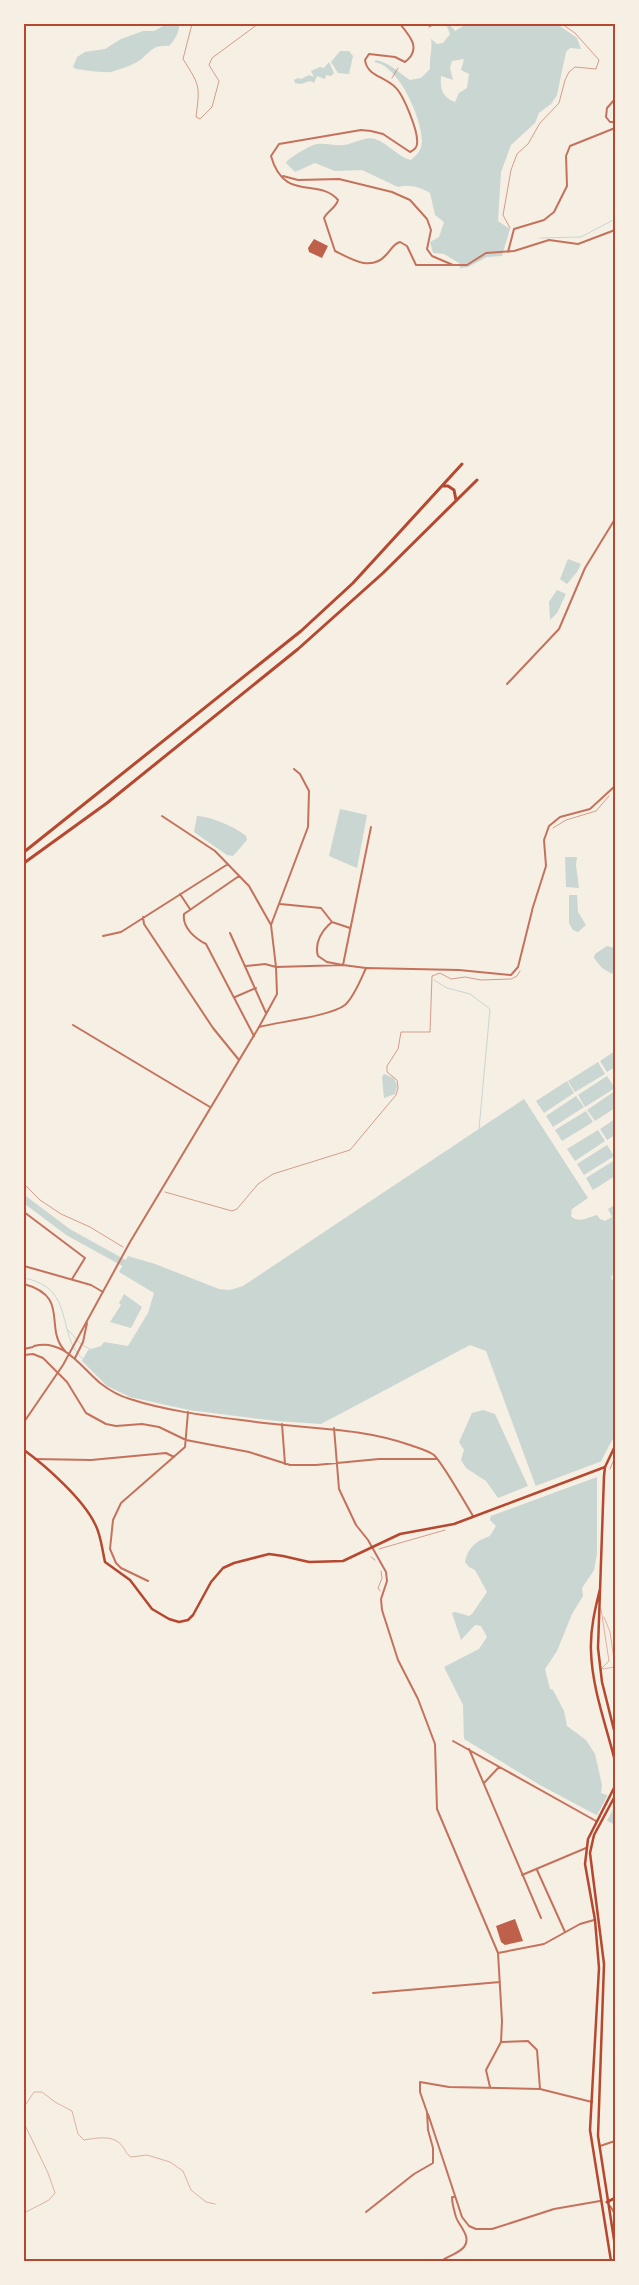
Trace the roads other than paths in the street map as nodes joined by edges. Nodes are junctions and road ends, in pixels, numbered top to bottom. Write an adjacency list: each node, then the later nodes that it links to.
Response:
1 (400, 24): 7 (street)
2 (435, 24): 3 (street)
3 (429, 27)
4 (615, 99): 5 (street)
5 (615, 122)
6 (615, 128): 9 (street)
7 (281, 176): 10 (street); 10 (street)
8 (615, 230): 9 (street)
9 (508, 252): 10 (street)
10 (455, 266)
11 (462, 464): 13 (highway)
12 (477, 480): 14 (highway)
13 (441, 486): 14 (highway); 21 (highway)
14 (456, 501): 22 (highway)
15 (615, 519): 16 (street)
16 (507, 684)
17 (294, 769): 26 (street)
18 (615, 786): 37 (street)
19 (162, 816): 23 (street)
20 (371, 827): 31 (street)
21 (24, 852)
22 (24, 864)
23 (228, 864): 24 (street); 25 (street)
24 (239, 876): 27 (street); 30 (street)
25 (180, 894): 27 (street); 28 (street)
26 (280, 904): 29 (street); 30 (street)
27 (191, 910): 39 (street)
28 (144, 918): 33 (street); 44 (street)
29 (332, 922): 31 (street); 34 (street)
30 (271, 925): 36 (street)
31 (350, 928): 34 (street)
32 (230, 933): 35 (street)
33 (103, 936)
34 (342, 965): 36 (street); 37 (street)
35 (246, 966): 36 (street); 38 (street)
36 (276, 967): 40 (street)
37 (366, 968): 42 (street)
38 (256, 988): 39 (street); 40 (street)
39 (234, 997): 43 (street)
40 (266, 1013): 42 (street)
41 (73, 1025): 45 (street)
42 (259, 1027): 43 (street)
43 (254, 1036): 44 (street)
44 (239, 1060): 45 (street)
45 (210, 1107): 50 (street)
46 (24, 1212): 48 (street)
47 (24, 1266): 48 (street)
48 (72, 1280): 50 (street)
49 (24, 1284): 53 (street)
50 (102, 1292): 51 (street)
51 (87, 1320): 53 (street); 55 (street)
52 (24, 1349): 53 (street)
53 (70, 1352): 55 (street); 56 (street)
54 (24, 1355): 56 (street)
55 (76, 1356): 57 (street)
56 (59, 1372): 58 (street); 61 (street)
57 (188, 1412): 59 (street); 61 (street)
58 (24, 1422)
59 (282, 1424): 60 (street); 68 (street)
60 (334, 1428): 65 (street); 67 (street)
61 (186, 1440): 64 (street); 68 (street)
62 (615, 1446): 69 (main road)
63 (24, 1450): 66 (main road)
64 (174, 1457): 66 (street); 72 (street)
65 (437, 1458): 67 (street); 70 (street)
66 (36, 1459): 71 (main road)
67 (335, 1462): 68 (street); 71 (street)
68 (285, 1464)
69 (605, 1467): 70 (main road); 73 (main road)
70 (473, 1516): 71 (main road)
71 (372, 1548): 95 (street)
72 (148, 1581)
73 (601, 1583): 74 (main road); 76 (main road)
74 (601, 1609): 75 (lane); 77 (main road)
75 (604, 1616): 78 (lane); 79 (lane)
76 (592, 1625): 77 (main road); 83 (main road)
77 (600, 1626): 79 (main road)
78 (615, 1666): 79 (lane)
79 (600, 1670): 80 (main road)
80 (615, 1734)
81 (453, 1741): 82 (street)
82 (469, 1750): 84 (street); 85 (street)
83 (615, 1761)
84 (499, 1767): 85 (street); 88 (street)
85 (483, 1783): 91 (street)
86 (615, 1786): 88 (main road)
87 (615, 1796): 106 (main road)
88 (596, 1820): 89 (main road)
89 (586, 1848): 90 (street); 93 (main road)
90 (536, 1870): 91 (street); 94 (street)
91 (522, 1875): 92 (street)
92 (541, 1918)
93 (595, 1920): 94 (street); 101 (main road)
94 (565, 1932): 95 (street)
95 (498, 1953): 96 (street)
96 (500, 1982): 97 (street); 98 (street)
97 (373, 1993)
98 (501, 2042): 99 (street); 100 (street)
99 (490, 2087): 100 (street); 103 (street)
100 (540, 2089): 101 (street)
101 (592, 2102): 109 (main road)
102 (24, 2107): 111 (lane)
103 (428, 2112): 107 (street); 112 (street)
104 (24, 2123): 113 (lane)
105 (615, 2141): 106 (street)
106 (600, 2146): 110 (main road)
107 (455, 2197): 109 (street); 116 (street)
108 (615, 2198): 110 (highway)
109 (600, 2201): 110 (street); 117 (main road)
110 (607, 2202): 114 (street); 115 (main road)
111 (215, 2204)
112 (366, 2212)
113 (24, 2213)
114 (615, 2214)
115 (615, 2246)
116 (443, 2260)
117 (611, 2261)

